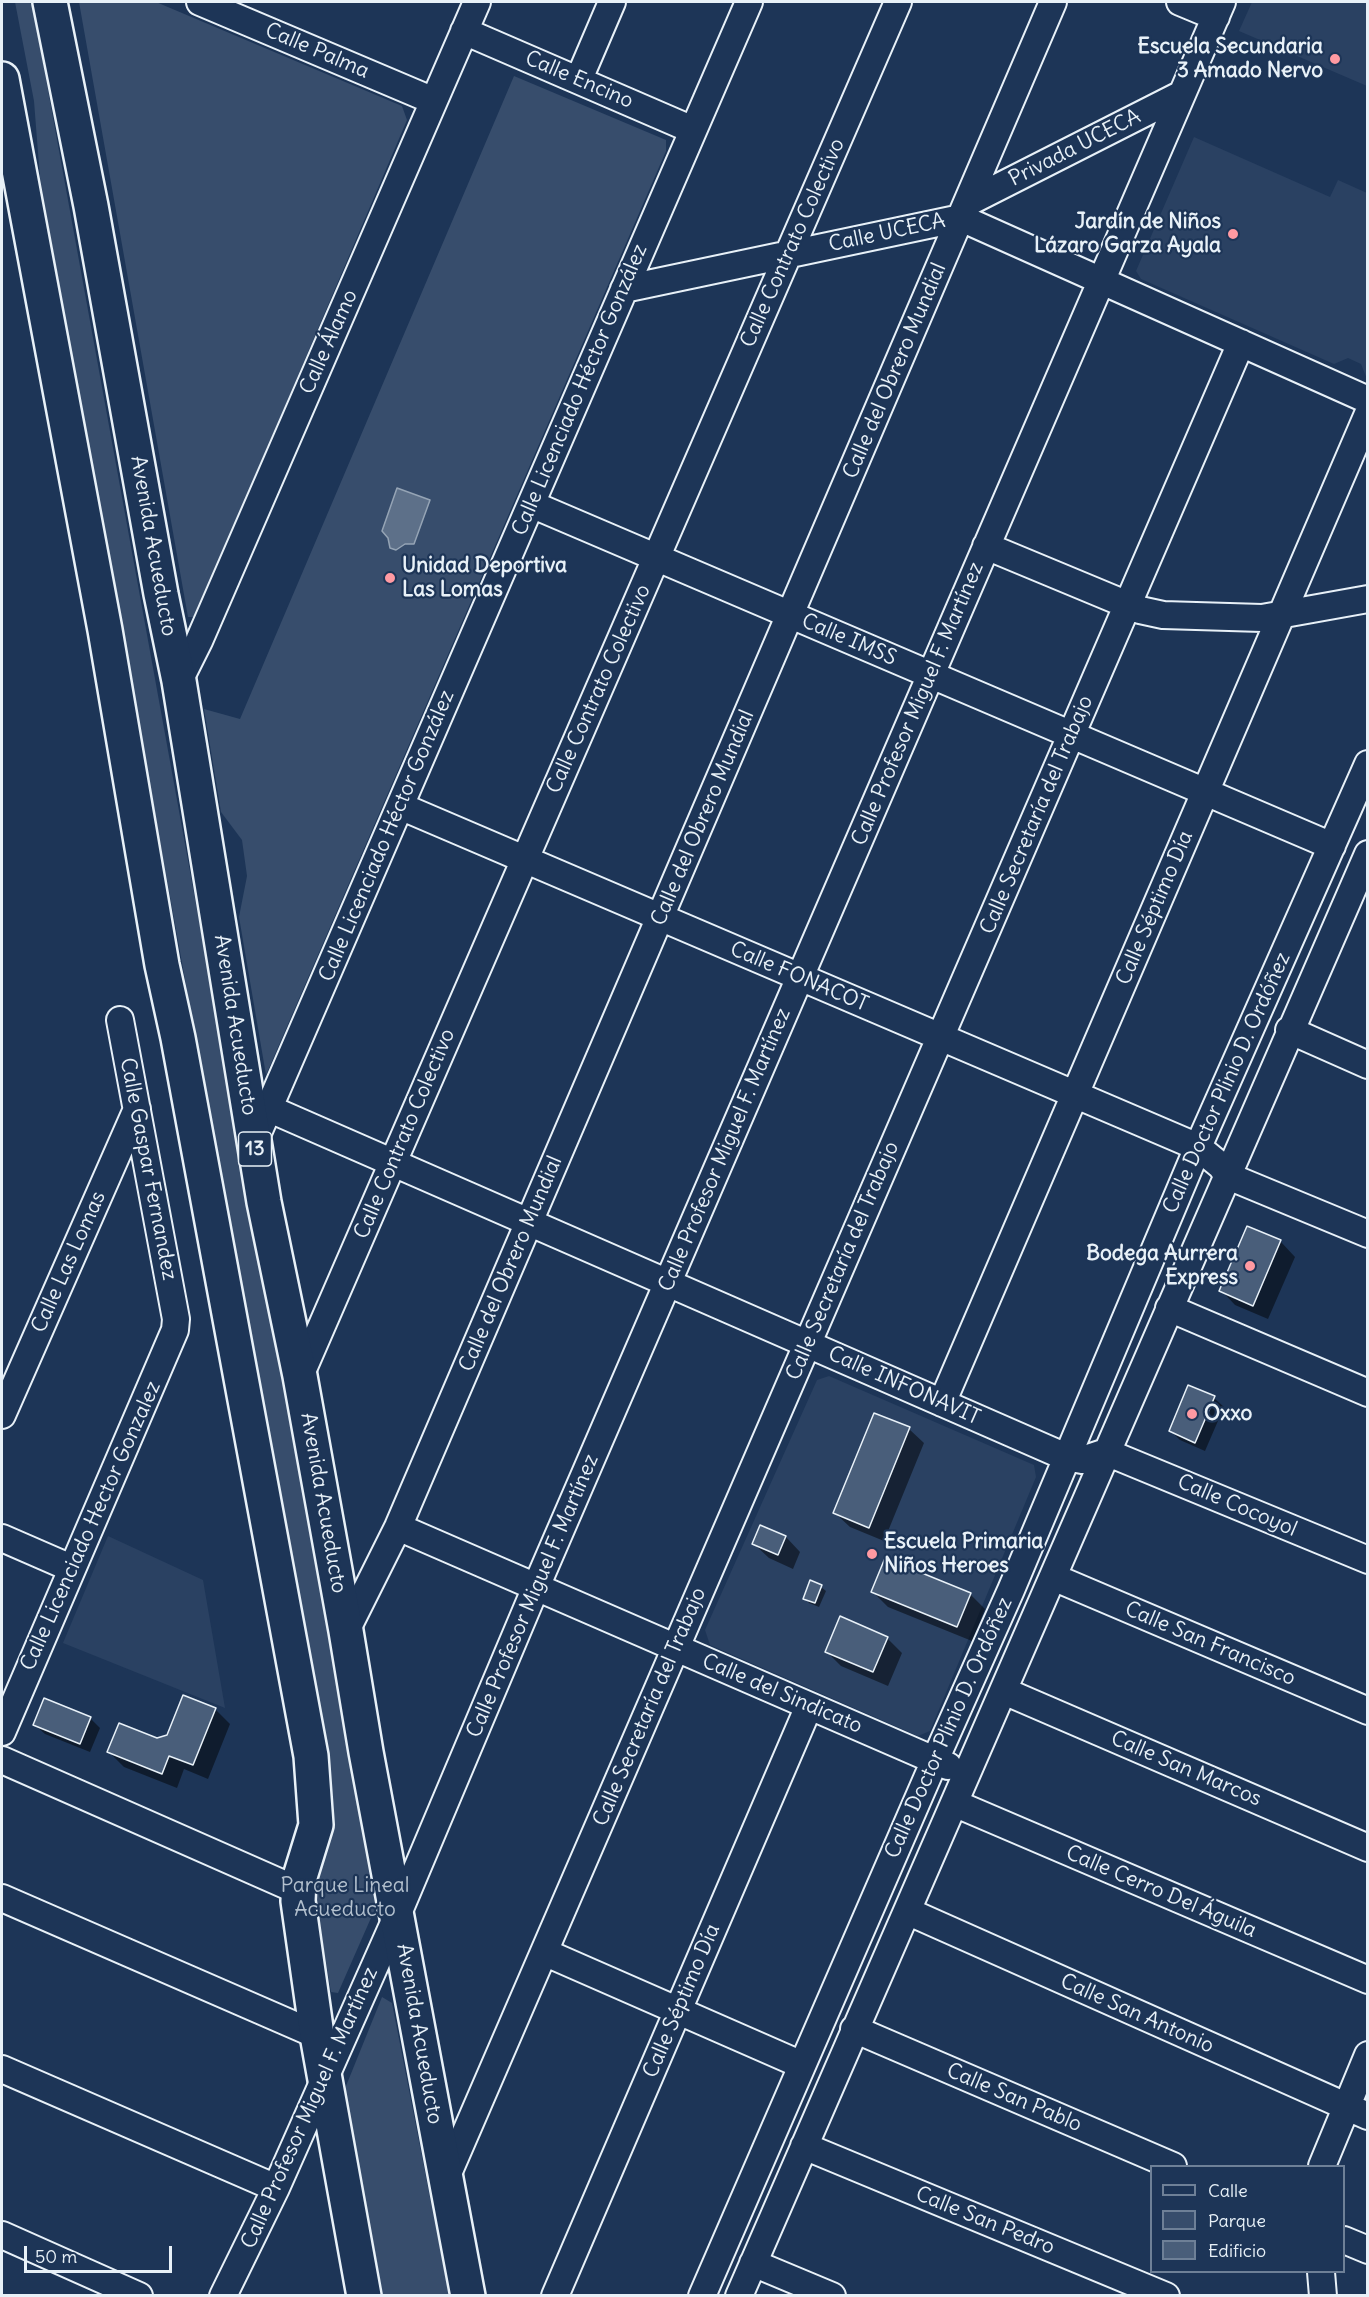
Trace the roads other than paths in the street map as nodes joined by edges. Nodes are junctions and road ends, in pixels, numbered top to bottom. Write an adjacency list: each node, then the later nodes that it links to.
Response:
1 (50, 2): 31 (main road, Avenida Acueducto / 13)
2 (200, 2): 14 (street, Calle Palma)
3 (477, 2): 10 (street, Calle Álamo)
4 (612, 2): 12 (street)
5 (749, 2): 15 (street, Calle Licenciado Héctor González)
6 (898, 2): 17 (street, Calle Contrato Colectivo)
7 (1053, 2): 16 (street, Calle del Obrero Mundial)
8 (1180, 2): 9 (street)
9 (1219, 9): 13 (street, Calle Profesor Miguel F. Martínez)
10 (464, 31): 12 (street, Calle Encino); 14 (street, Calle Álamo)
11 (2, 78): 83 (main road)
12 (579, 79): 15 (street, Calle Encino)
13 (1182, 94): 16 (street, Privada UCECA); 18 (street, Calle Profesor Miguel F. Martínez)
14 (434, 101): 31 (street, Calle Álamo)
15 (693, 130): 19 (street, Calle Licenciado Héctor González)
16 (964, 210): 17 (street, Calle UCECA); 18 (street, Calle UCECA); 28 (street, Calle del Obrero Mundial)
17 (788, 255): 19 (street, Calle UCECA); 25 (street, Calle Contrato Colectivo)
18 (1101, 281): 20 (street, Calle UCECA); 24 (street, Calle Profesor Miguel F. Martínez)
19 (624, 289): 23 (street, Calle Licenciado Héctor González)
20 (1241, 343): 21 (street, Calle UCECA); 27 (street, Calle Secretaría del Trabajo)
21 (1368, 400)
22 (1368, 414): 29 (street, Calle Séptimo Día)
23 (531, 504): 25 (street, Calle IMSS); 35 (street, Calle Licenciado Héctor González)
24 (986, 546): 27 (street); 30 (street, Calle Profesor Miguel F. Martínez)
25 (656, 557): 28 (street, Calle IMSS); 38 (street, Calle Contrato Colectivo)
26 (1368, 599): 29 (street)
27 (1128, 605): 29 (street); 32 (street, Calle Secretaría del Trabajo)
28 (790, 615): 30 (street, Calle IMSS); 40 (street, Calle del Obrero Mundial)
29 (1281, 615): 34 (street, Calle Séptimo Día)
30 (931, 675): 32 (street, Calle IMSS); 41 (street, Calle Profesor Miguel F. Martínez)
31 (179, 681): 47 (main road, Avenida Acueducto / 13)
32 (1071, 735): 34 (street, Calle IMSS); 44 (street, Calle Secretaría del Trabajo)
33 (1368, 764): 37 (street, Calle Doctor Plinio D. Ordóñez)
34 (1205, 792): 37 (street, Calle IMSS); 46 (street, Calle Séptimo Día)
35 (400, 806): 38 (street, Calle FONACOT); 47 (street, Calle Licenciado Héctor González)
36 (1368, 854): 39 (street, Calle Doctor Plinio D. Ordóñez)
37 (1327, 857): 39 (street); 49 (street, Calle Doctor Plinio D. Ordóñez)
38 (525, 859): 40 (street, Calle FONACOT); 50 (street, Calle Contrato Colectivo)
39 (1358, 901): 43 (street, Calle Doctor Plinio D. Ordóñez)
40 (660, 918): 41 (street, Calle FONACOT); 52 (street, Calle del Obrero Mundial)
41 (800, 977): 44 (street, Calle FONACOT); 54 (street, Calle Profesor Miguel F. Martínez)
42 (120, 1020): 48 (street, Calle Gaspar Fernandez)
43 (1289, 1030): 45 (street); 51 (street, Calle Doctor Plinio D. Ordóñez)
44 (940, 1037): 46 (street, Calle FONACOT); 57 (street, Calle Secretaría del Trabajo)
45 (1368, 1065)
46 (1074, 1095): 49 (street, Calle FONACOT); 60 (street, Calle Séptimo Día)
47 (258, 1104): 50 (street, Calle INFONAVIT); 58 (main road, Avenida Acueducto / 13)
48 (137, 1109): 56 (street, Calle Gaspar Fernandez); 61 (street, Calle Las Lomas)
49 (1198, 1148): 51 (street, Calle FONACOT); 63 (street, Calle Doctor Plinio D. Ordóñez)
50 (393, 1163): 52 (street, Calle INFONAVIT); 58 (street, Calle Contrato Colectivo)
51 (1228, 1176): 53 (street); 55 (street, Calle Doctor Plinio D. Ordóñez)
52 (530, 1222): 54 (street, Calle INFONAVIT); 64 (street, Calle del Obrero Mundial)
53 (1368, 1234)
54 (668, 1283): 57 (street, Calle INFONAVIT); 69 (street, Calle Profesor Miguel F. Martínez)
55 (1168, 1308): 59 (street); 62 (street, Calle Doctor Plinio D. Ordóñez)
56 (176, 1319): 67 (street, Calle Licenciado Hector Gonzalez)
57 (807, 1344): 60 (street, Calle INFONAVIT); 73 (street, Calle Secretaría del Trabajo)
58 (300, 1376): 72 (main road, Avenida Acueducto / 13)
59 (1368, 1393)
60 (942, 1403): 63 (street, Calle INFONAVIT)
61 (2, 1415)
62 (1106, 1452): 63 (street); 66 (street, Calle Cocoyol); 68 (street, Calle Doctor Plinio D. Ordóñez)
63 (1066, 1457): 70 (street, Calle Doctor Plinio D. Ordóñez)
64 (398, 1527): 69 (street, Calle del Sindicato); 72 (street, Calle del Obrero Mundial)
65 (2, 1538): 67 (street)
66 (1368, 1560)
67 (71, 1568): 77 (street, Calle Licenciado Hector Gonzalez)
68 (1053, 1577): 71 (street, Calle Doctor Plinio D. Ordóñez); 76 (street, Calle San Francisco)
69 (536, 1587): 73 (street, Calle del Sindicato); 86 (street, Calle Profesor Miguel F. Martínez)
70 (1011, 1590): 71 (street); 79 (street, Calle Doctor Plinio D. Ordóñez)
71 (1041, 1604): 74 (street, Calle Doctor Plinio D. Ordóñez)
72 (346, 1631): 86 (main road, Avenida Acueducto / 13)
73 (676, 1647): 75 (street, Calle del Sindicato); 87 (street, Calle Secretaría del Trabajo)
74 (1004, 1691): 80 (street, Calle Doctor Plinio D. Ordóñez); 82 (street, Calle San Marcos)
75 (809, 1706): 79 (street, Calle del Sindicato); 89 (street, Calle Séptimo Día)
76 (1368, 1711)
77 (2, 1732)
78 (2, 1760): 83 (street)
79 (934, 1760): 80 (street, Calle del Sindicato); 93 (street, Calle Doctor Plinio D. Ordóñez)
80 (966, 1774): 81 (street, Calle Doctor Plinio D. Ordóñez)
81 (954, 1803): 85 (street, Calle Doctor Plinio D. Ordóñez); 88 (street, Calle Cerro Del Águila)
82 (1368, 1848)
83 (297, 1890): 91 (main road)
84 (2, 1898): 91 (street)
85 (907, 1911): 90 (street, Calle Doctor Plinio D. Ordóñez); 96 (street, Calle San Antonio)
86 (397, 1916): 95 (street, Calle Profesor Miguel F. Martínez); 100 (main road, Avenida Acueducto / 13)
87 (544, 1952): 89 (street); 100 (street, Calle Secretaría del Trabajo)
88 (1368, 1980)
89 (677, 2011): 93 (street); 111 (street, Calle Séptimo Día)
90 (854, 2029): 97 (street, Calle Doctor Plinio D. Ordóñez); 98 (street, Calle San Pablo)
91 (317, 2035): 95 (main road)
92 (1368, 2055): 96 (street)
93 (802, 2065): 112 (street, Calle Doctor Plinio D. Ordóñez)
94 (2, 2069): 101 (street)
95 (324, 2076): 101 (street, Calle Profesor Miguel F. Martínez); 109 (main road)
96 (1356, 2111): 99 (street)
97 (804, 2146): 105 (street, Calle Doctor Plinio D. Ordóñez); 115 (street, Calle San Pedro)
98 (1171, 2165)
99 (1323, 2165)
100 (446, 2178): 110 (main road, Avenida Acueducto / 13)
101 (276, 2188): 108 (street, Calle Profesor Miguel F. Martínez)
102 (2, 2235): 107 (street)
103 (1345, 2240): 104 (street)
104 (1368, 2250)
105 (753, 2263): 113 (street, Calle Doctor Plinio D. Ordóñez); 114 (street)
106 (1321, 2273): 116 (street)
107 (139, 2295)
108 (223, 2295)
109 (364, 2295)
110 (468, 2295)
111 (555, 2295)
112 (702, 2295)
113 (739, 2295)
114 (832, 2295)
115 (1166, 2295)
116 (1323, 2295)

